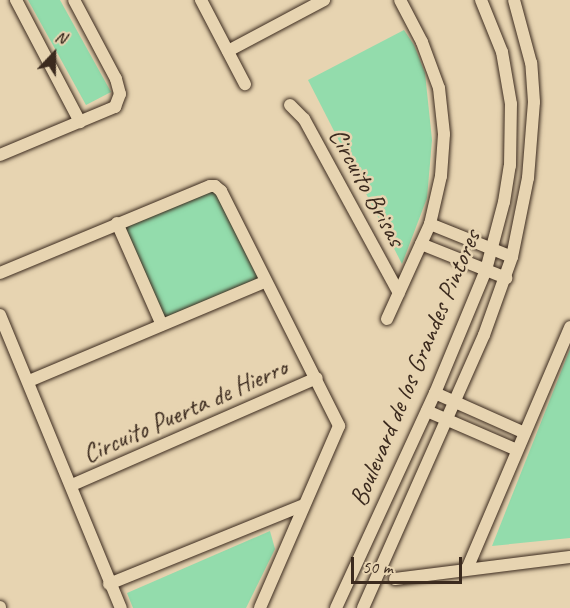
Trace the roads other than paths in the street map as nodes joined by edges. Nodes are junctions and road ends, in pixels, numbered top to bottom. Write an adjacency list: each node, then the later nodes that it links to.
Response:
1 (16, 0): 11 (street)
2 (74, 0): 11 (street)
3 (201, 0): 8 (street)
4 (324, 0): 8 (street)
5 (400, 0): 14 (street)
6 (481, 0): 16 (street, Boulevard de los Grandes Pintores)
7 (514, 0): 17 (street, Boulevard de los Grandes Pintores)
8 (228, 51): 9 (street)
9 (246, 84)
10 (291, 105): 22 (street, Circuito Brisas)
11 (80, 122): 12 (street)
12 (0, 155)
13 (117, 223): 19 (street, Circuito Puerta de Hierro); 21 (street, Circuito Puerta de Hierro); 25 (street)
14 (430, 224): 15 (street); 16 (street, Circuito Brisas)
15 (421, 244): 18 (street, Circuito Brisas); 22 (street)
16 (493, 249): 17 (street, Circuito Brisas); 18 (street, Boulevard de los Grandes Pintores)
17 (512, 257): 20 (street, Boulevard de los Grandes Pintores)
18 (486, 270): 20 (street, Circuito Brisas); 29 (street, Boulevard de los Grandes Pintores)
19 (0, 273)
20 (506, 278): 30 (street, Boulevard de los Grandes Pintores)
21 (265, 282): 25 (street); 27 (street, Circuito Puerta de Hierro)
22 (399, 293): 24 (street)
23 (0, 315): 28 (street, Circuito Puerta de Hierro)
24 (387, 319)
25 (162, 325): 28 (street)
26 (570, 327): 33 (street)
27 (317, 378): 35 (street, Circuito Puerta de Hierro); 36 (street, Circuito Puerta de Hierro)
28 (29, 381): 35 (street, Circuito Puerta de Hierro)
29 (435, 393): 30 (street); 31 (street, Boulevard de los Grandes Pintores)
30 (455, 401): 32 (street, Boulevard de los Grandes Pintores); 33 (street)
31 (427, 411): 32 (street); 43 (street, Boulevard de los Grandes Pintores)
32 (447, 419): 34 (street); 44 (street, Boulevard de los Grandes Pintores)
33 (525, 433): 34 (street)
34 (517, 450): 38 (street)
35 (72, 485): 40 (street, Circuito Puerta de Hierro)
36 (304, 505): 40 (street); 42 (street, Circuito Puerta de Hierro)
37 (570, 557): 38 (street)
38 (466, 569): 39 (street)
39 (395, 579)
40 (109, 584): 41 (street, Circuito Puerta de Hierro)
41 (121, 608)
42 (260, 608)
43 (336, 608)
44 (363, 608)

